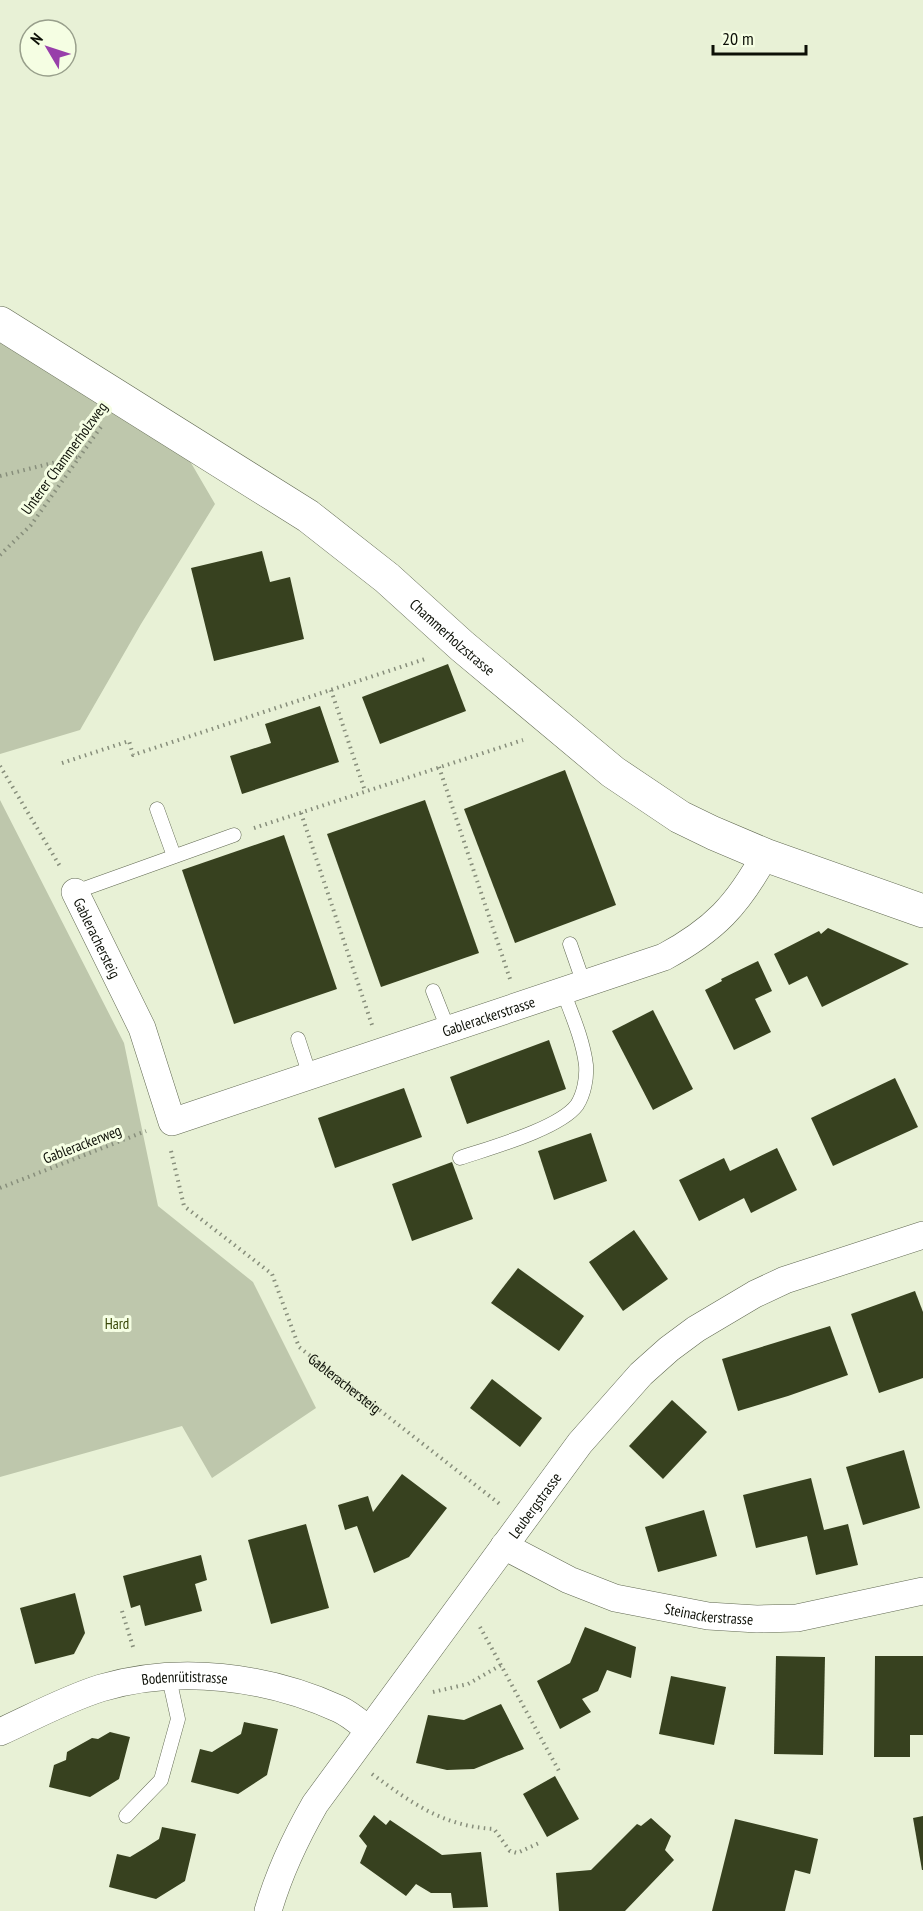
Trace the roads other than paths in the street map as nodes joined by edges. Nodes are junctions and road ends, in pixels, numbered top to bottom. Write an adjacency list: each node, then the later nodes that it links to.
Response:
1 (0, 323): 4 (street, Chammerholzstrasse)
2 (157, 809): 5 (lane)
3 (234, 835): 5 (lane)
4 (765, 855): 7 (street, Chammerholzstrasse); 9 (street, Gablerackerstrasse)
5 (174, 856): 6 (lane)
6 (75, 892): 14 (street, Gablerachersteig)
7 (923, 911)
8 (570, 944): 9 (lane)
9 (573, 987): 11 (street, Gablerackerstrasse); 15 (lane)
10 (433, 992): 11 (lane)
11 (448, 1029): 13 (street, Gablerackerstrasse)
12 (298, 1039): 13 (lane)
13 (310, 1076): 14 (street, Gablerackerstrasse)
14 (169, 1123)
15 (460, 1158)
16 (923, 1235): 17 (street, Leubergstrasse)
17 (504, 1546): 18 (street, Steinackerstrasse); 20 (street, Leubergstrasse)
18 (923, 1592)
19 (169, 1678): 20 (street, Bodenrütistrasse); 21 (street, Bodenrütistrasse); 22 (lane)
20 (369, 1730): 23 (street, Leubergstrasse)
21 (0, 1732)
22 (126, 1816)
23 (268, 1911)

